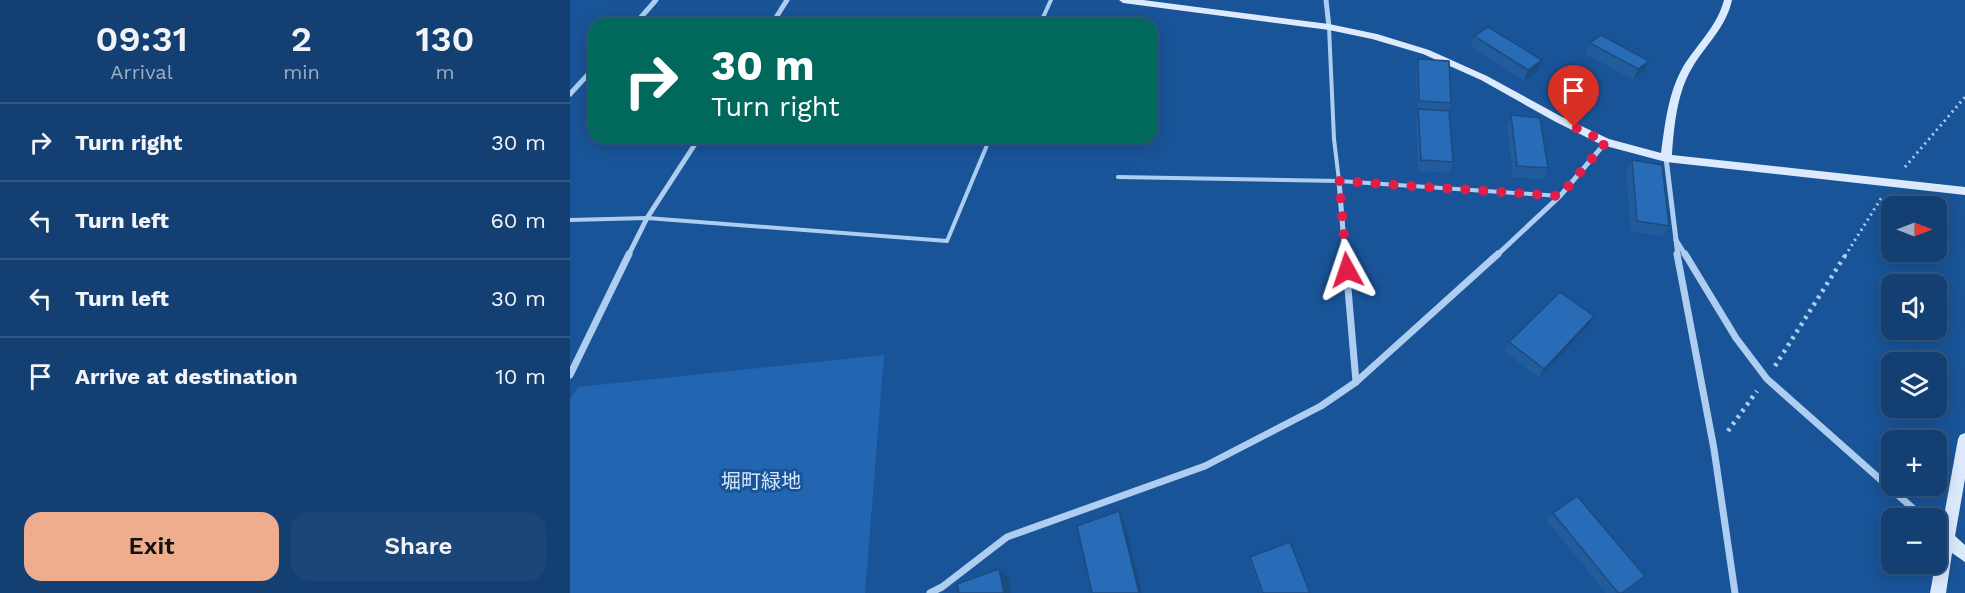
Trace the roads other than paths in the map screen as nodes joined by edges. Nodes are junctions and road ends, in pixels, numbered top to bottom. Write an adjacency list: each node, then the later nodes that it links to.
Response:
1 (656, 0): 7 (street)
2 (788, 0): 8 (street)
3 (1051, 0): 9 (lane)
4 (1122, 0): 10 (street)
5 (1326, 0): 10 (street)
6 (1728, 0): 16 (street)
7 (640, 18)
8 (776, 18)
9 (1043, 18)
10 (1329, 27): 13 (street); 18 (lane)
11 (588, 74): 12 (street)
12 (570, 94)
13 (1606, 142): 16 (street); 20 (street)
14 (695, 144): 21 (street)
15 (987, 144): 21 (lane)
16 (1666, 158): 19 (street); 23 (street)
17 (1118, 177): 18 (lane)
18 (1339, 181): 20 (lane); 25 (street)
19 (1965, 191)
20 (1560, 196): 25 (street)
21 (647, 218): 22 (lane); 24 (street)
22 (570, 220)
23 (1674, 237): 27 (street); 34 (street)
24 (570, 375)
25 (1356, 382): 32 (street)
26 (1965, 439): 28 (street)
27 (1913, 508)
28 (1947, 513)
29 (1947, 539): 30 (street)
30 (1965, 555)
31 (1939, 574): 35 (street)
32 (941, 590): 33 (street)
33 (930, 593)
34 (1735, 593)
35 (1938, 593)

